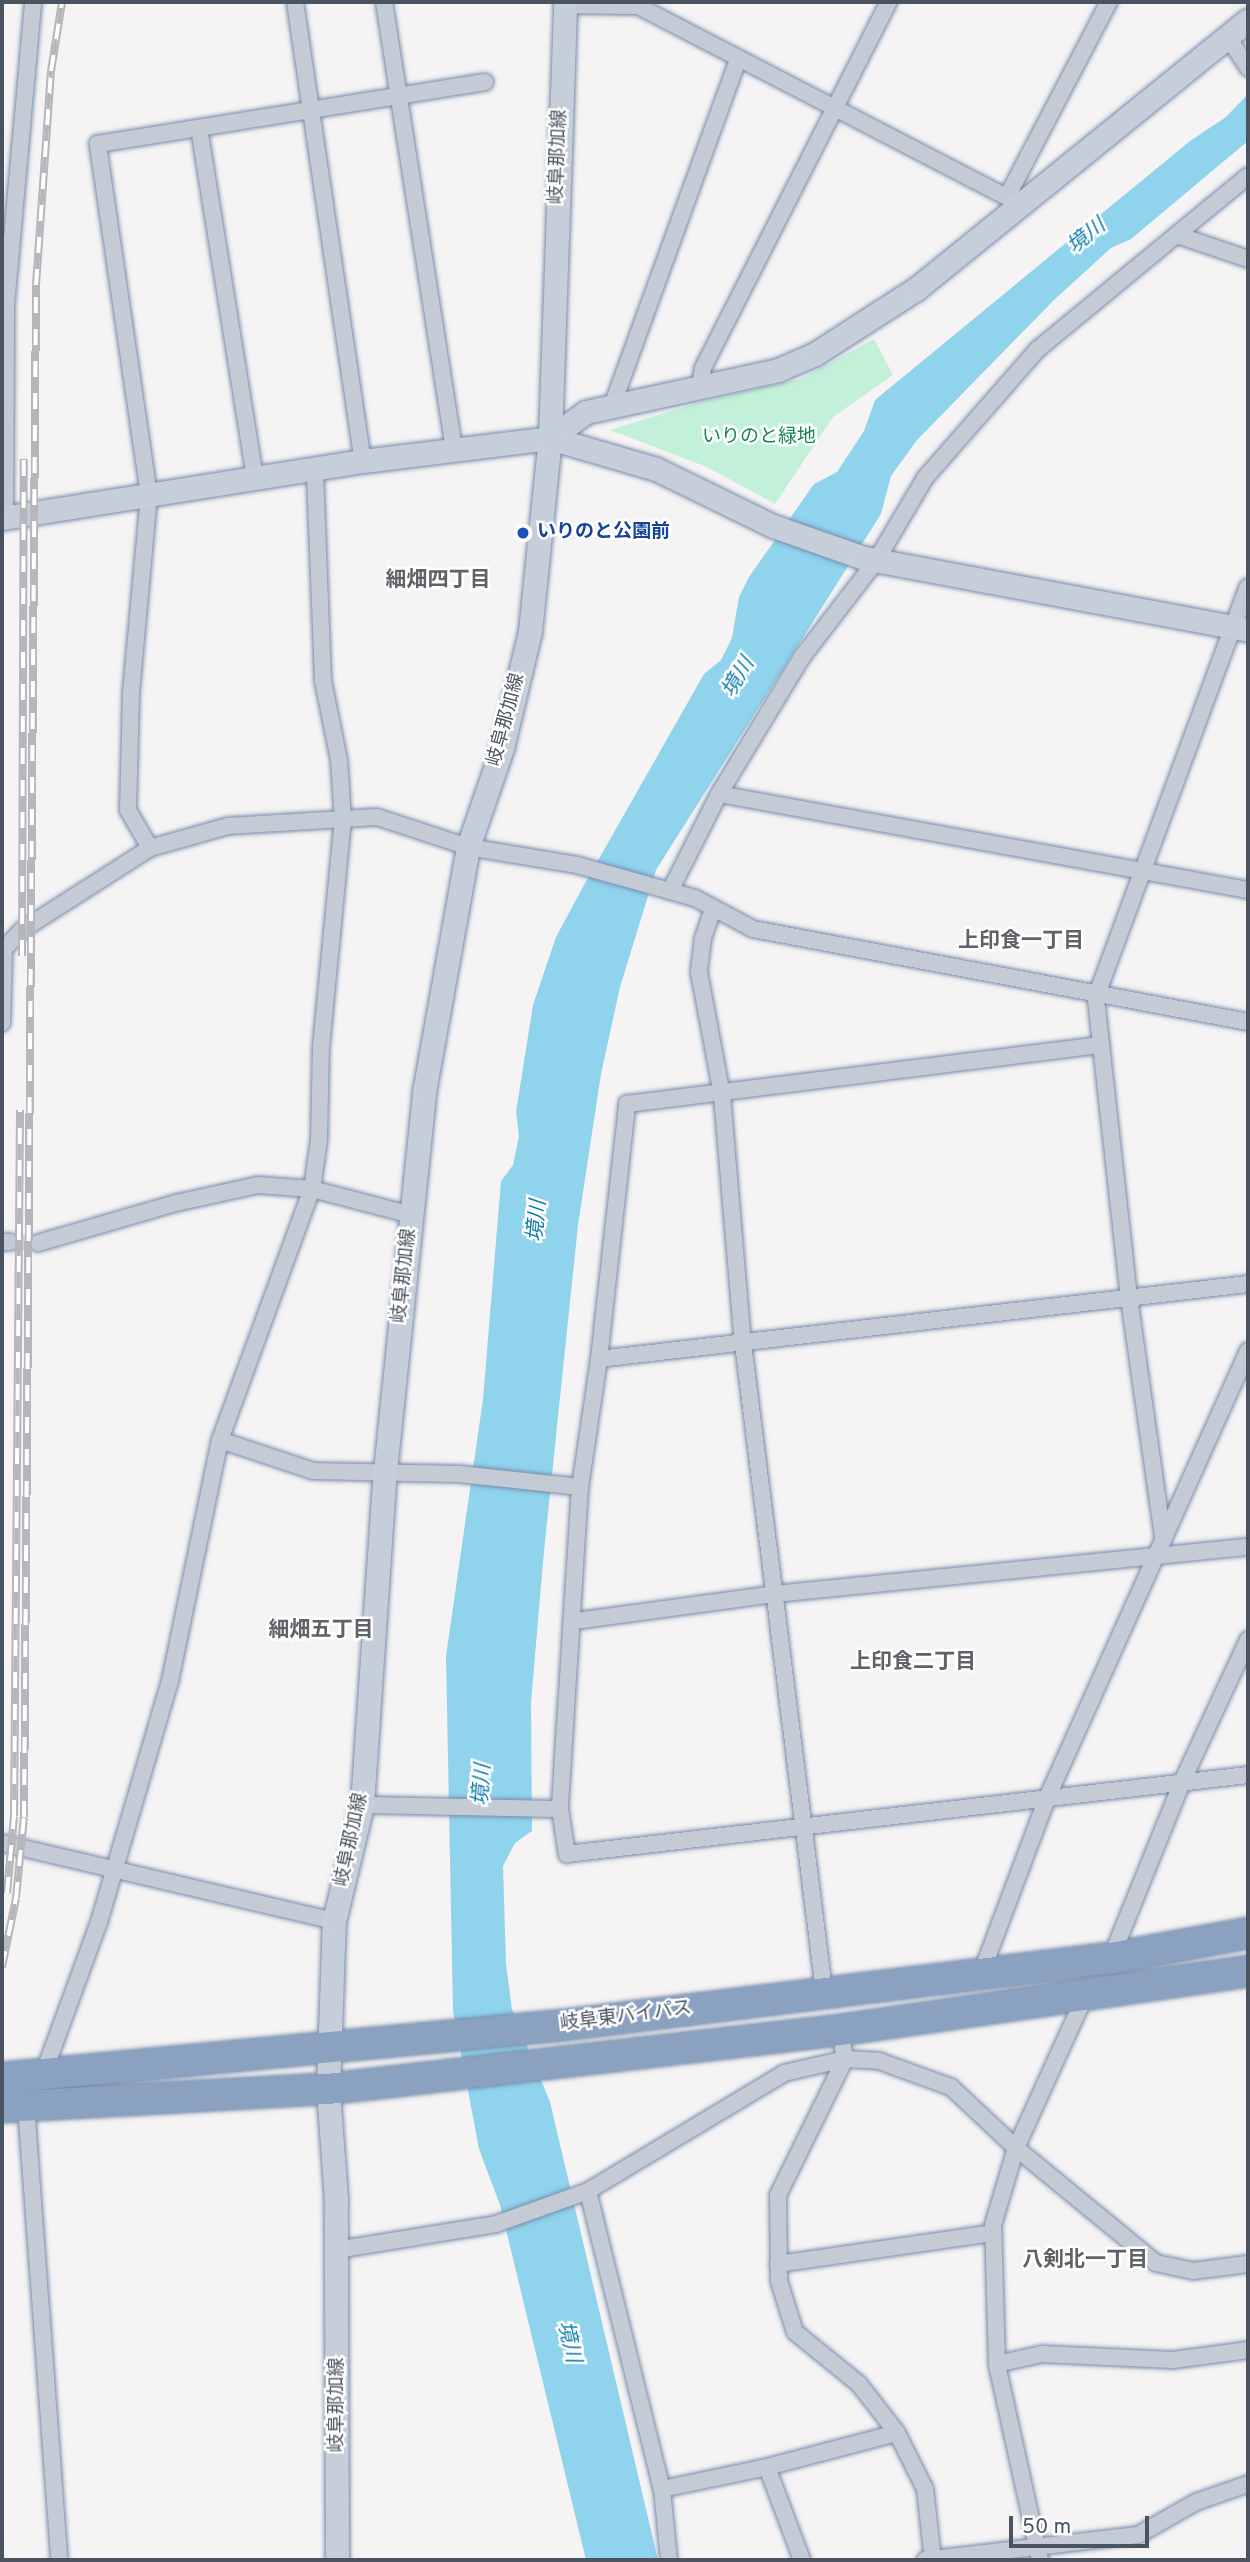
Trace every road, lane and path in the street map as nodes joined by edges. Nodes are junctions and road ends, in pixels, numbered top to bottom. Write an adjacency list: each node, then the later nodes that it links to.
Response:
1 (33, 2): 17 (street)
2 (295, 2): 15 (street)
3 (384, 2): 13 (street)
4 (889, 2): 14 (street)
5 (1109, 2): 19 (street)
6 (565, 3): 7 (street); 25 (main road, 岐阜那加線)
7 (640, 4): 10 (street)
8 (1248, 20): 9 (main road)
9 (1228, 37): 11 (street); 19 (main road)
10 (739, 58): 14 (street); 24 (street)
11 (1248, 68)
12 (485, 82): 13 (street)
13 (400, 96): 15 (street); 26 (street)
14 (835, 107): 19 (street); 23 (street)
15 (312, 111): 16 (street); 27 (street)
16 (199, 128): 29 (street); 30 (street)
17 (9, 161): 22 (street)
18 (1248, 176): 20 (street)
19 (1015, 200): 23 (main road)
20 (1177, 235): 21 (street); 32 (street)
21 (1248, 259)
22 (4, 307): 31 (street)
23 (700, 386): 24 (main road)
24 (612, 406): 25 (main road)
25 (550, 438): 26 (main road); 32 (main road); 38 (main road, 岐阜那加線)
26 (454, 449): 27 (main road)
27 (363, 461): 28 (main road)
28 (315, 470): 29 (main road); 36 (street)
29 (254, 479): 30 (main road)
30 (149, 495): 31 (main road); 37 (street)
31 (3, 518)
32 (870, 560): 34 (main road); 35 (street)
33 (1248, 587): 34 (street)
34 (1241, 629): 39 (street)
35 (719, 794): 39 (street); 40 (street)
36 (343, 820): 37 (street); 38 (street); 49 (street)
37 (150, 848): 43 (street)
38 (468, 848): 40 (street); 50 (main road, 岐阜那加線)
39 (1143, 871): 41 (street); 44 (street)
40 (666, 890): 42 (street)
41 (1248, 890)
42 (713, 909): 44 (street); 48 (street)
43 (3, 950): 46 (street)
44 (1096, 997): 45 (street); 47 (street)
45 (1248, 1022)
46 (2, 1023)
47 (1101, 1045): 48 (street); 53 (street)
48 (722, 1095): 54 (street); 56 (street)
49 (312, 1189): 50 (street); 51 (street); 57 (street)
50 (412, 1214): 58 (main road, 岐阜那加線)
51 (38, 1242)
52 (1248, 1284): 53 (street)
53 (1129, 1298): 54 (street); 60 (street)
54 (743, 1343): 56 (street); 63 (street)
55 (1248, 1351): 60 (street)
56 (599, 1359): 59 (street)
57 (220, 1440): 58 (street); 73 (street)
58 (385, 1471): 59 (street); 69 (main road, 岐阜那加線)
59 (580, 1487): 64 (street)
60 (1163, 1537): 62 (street)
61 (1248, 1547): 62 (street)
62 (1156, 1555): 63 (street); 68 (street)
63 (775, 1594): 64 (street); 71 (street)
64 (575, 1621): 70 (street)
65 (1248, 1640): 67 (street)
66 (1248, 1775): 67 (street)
67 (1182, 1782): 68 (street); 76 (street)
68 (1048, 1796): 71 (street); 78 (street)
69 (362, 1805): 70 (street); 74 (main road, 岐阜那加線)
70 (560, 1809): 71 (street)
71 (804, 1828): 79 (street)
72 (2, 1843): 73 (street)
73 (117, 1867): 74 (street); 84 (street)
74 (334, 1921): 82 (main road, 岐阜那加線)
75 (1248, 1933): 76 (highway, 岐阜東バイパス)
76 (1111, 1958): 78 (highway, 岐阜東バイパス)
77 (1248, 1971): 80 (highway, 岐阜東バイパス)
78 (981, 1974): 79 (highway, 岐阜東バイパス)
79 (824, 1991): 82 (highway, 岐阜東バイパス)
80 (1084, 1998): 81 (highway, 岐阜東バイパス); 88 (street)
81 (840, 2030): 83 (street); 86 (highway, 岐阜東バイパス)
82 (329, 2047): 84 (highway, 岐阜東バイパス); 86 (main road, 岐阜那加線)
83 (845, 2059): 88 (street); 89 (street); 92 (street)
84 (43, 2075): 85 (highway, 岐阜東バイパス)
85 (2, 2078)
86 (328, 2089): 87 (highway, 岐阜東バイパス); 91 (main road, 岐阜那加線)
87 (14, 2107): 102 (street)
88 (1016, 2148): 90 (street); 93 (street)
89 (586, 2192): 91 (street); 99 (street)
90 (993, 2233): 92 (street); 95 (street)
91 (336, 2250): 103 (main road, 岐阜那加線)
92 (778, 2264): 96 (street)
93 (1248, 2264)
94 (1248, 2350): 95 (street)
95 (997, 2364): 100 (street)
96 (897, 2433): 97 (street); 101 (street)
97 (767, 2468): 99 (street); 105 (street)
98 (1248, 2484): 100 (street)
99 (662, 2489): 104 (street)
100 (1039, 2553): 101 (street)
101 (930, 2559)
102 (59, 2560)
103 (337, 2560)
104 (669, 2560)
105 (802, 2560)

